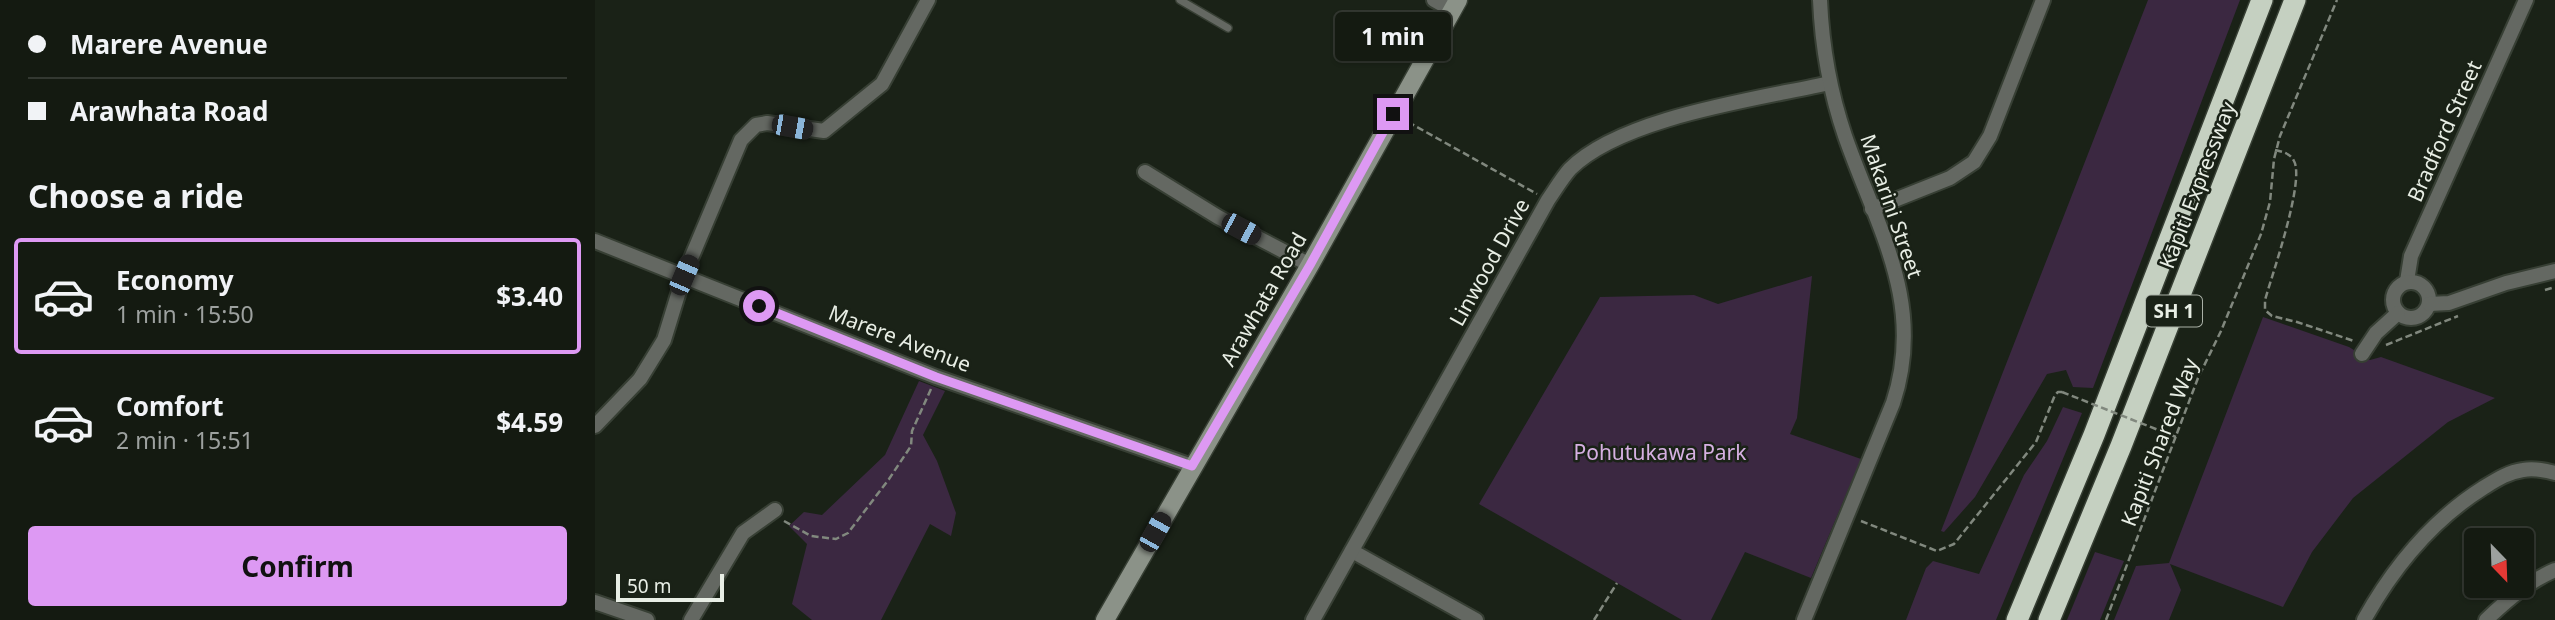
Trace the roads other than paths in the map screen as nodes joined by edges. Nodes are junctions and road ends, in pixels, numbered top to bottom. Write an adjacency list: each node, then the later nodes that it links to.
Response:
1 (928, 0): 17 (street)
2 (1180, 0): 10 (lane)
3 (1434, 0): 9 (street)
4 (1820, 0): 11 (street, Makarini Street)
5 (2043, 0): 13 (street)
6 (2262, 0): 35 (highway, Kāpiti Expressway / SH 1)
7 (2294, 0): 36 (highway, Kāpiti Expressway / SH 1)
8 (2526, 0): 18 (street, Bradford Street)
9 (1455, 5): 15 (main road, Arawhata Road)
10 (1228, 28)
11 (1830, 83): 13 (street, Makarini Street); 26 (street, Linwood Drive)
12 (1145, 172): 15 (street)
13 (1873, 209): 34 (street, Makarini Street)
14 (595, 241): 17 (street, Marere Avenue)
15 (1310, 265): 23 (main road, Arawhata Road)
16 (2555, 271): 19 (street)
17 (684, 275): 22 (street); 23 (street, Marere Avenue)
18 (2407, 281): 19 (street); 20 (street, Bradford Street)
19 (2429, 304): 20 (street)
20 (2398, 313): 21 (street)
21 (2361, 349)
22 (595, 426)
23 (1192, 466): 31 (main road, Arawhata Road)
24 (2555, 472): 37 (street)
25 (771, 512): 30 (street)
26 (1352, 551): 32 (street, Linwood Drive); 33 (street)
27 (2555, 569): 38 (street)
28 (595, 601): 29 (street)
29 (647, 620)
30 (691, 620)
31 (1105, 620)
32 (1313, 620)
33 (1476, 620)
34 (1804, 620)
35 (2017, 620)
36 (2049, 620)
37 (2364, 620)
38 (2486, 620)

